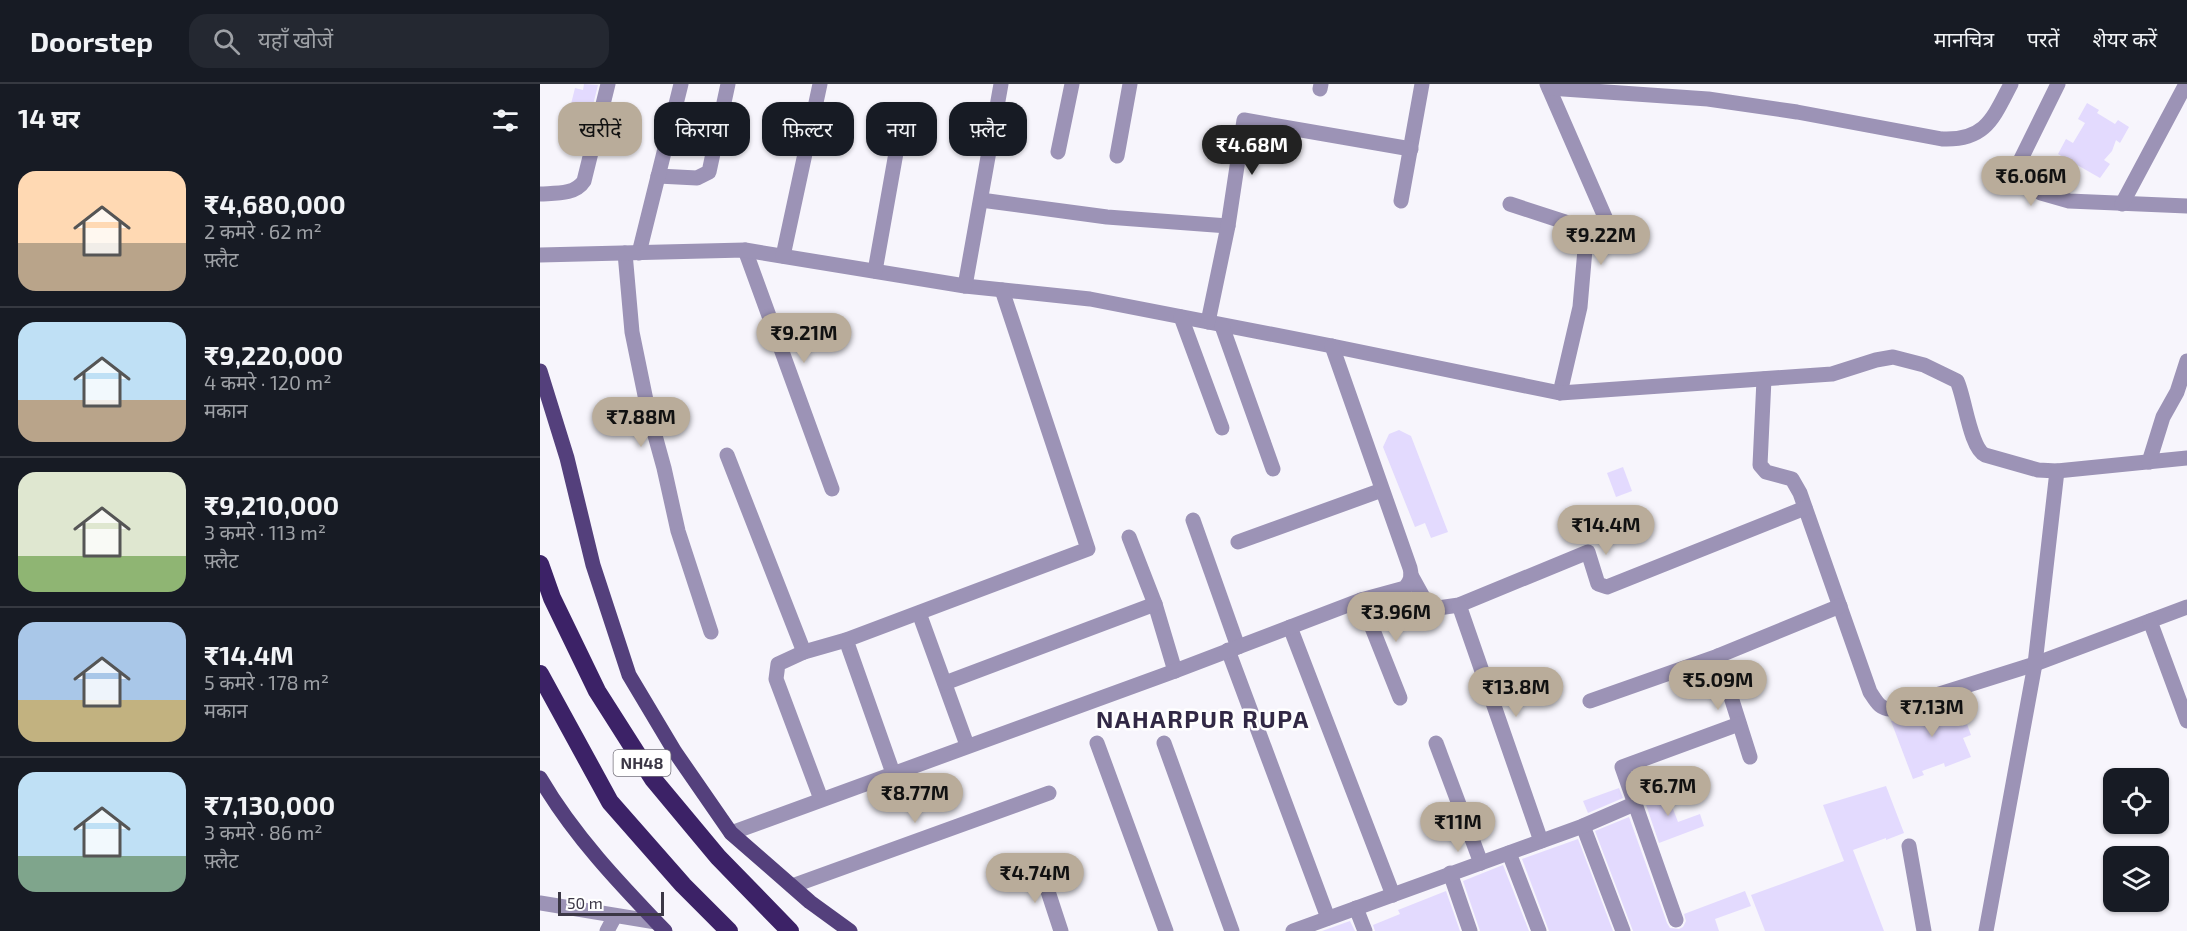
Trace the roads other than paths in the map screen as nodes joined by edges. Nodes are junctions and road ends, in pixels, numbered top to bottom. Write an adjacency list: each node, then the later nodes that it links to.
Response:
1 (608, 84): 18 (street)
2 (681, 84): 17 (street)
3 (728, 84): 17 (street)
4 (820, 84): 29 (street)
5 (1001, 84): 19 (street)
6 (1072, 84): 14 (street)
7 (1130, 84): 16 (street)
8 (1422, 84): 13 (street)
9 (2011, 84): 12 (street)
10 (2058, 84): 23 (street)
11 (2186, 84): 23 (street)
12 (1548, 86): 24 (street)
13 (1411, 149): 20 (street); 25 (street)
14 (1058, 152)
15 (895, 156): 30 (street)
16 (1117, 156)
17 (658, 176): 27 (street)
18 (540, 194)
19 (981, 200): 25 (street); 31 (street)
20 (1401, 201)
21 (2185, 202): 23 (street)
22 (1510, 204): 39 (street)
23 (2122, 204)
24 (1608, 224)
25 (1228, 226): 34 (street)
26 (745, 250): 27 (street); 29 (street); 46 (street)
27 (632, 253): 28 (street); 62 (street)
28 (540, 255)
29 (783, 256): 30 (street)
30 (875, 271): 31 (street)
31 (965, 286): 32 (street)
32 (1002, 290): 33 (street); 59 (street)
33 (1181, 317): 34 (street); 40 (street)
34 (1215, 324): 35 (street); 44 (street)
35 (1332, 346): 39 (street); 47 (street)
36 (2187, 361): 43 (street)
37 (540, 370): 86 (main road)
38 (1764, 379): 39 (street); 45 (street); 48 (street)
39 (1560, 393)
40 (1222, 428)
41 (727, 455): 65 (street)
42 (2187, 458): 43 (street)
43 (2149, 462): 45 (street)
44 (1273, 469)
45 (2057, 471): 67 (street)
46 (832, 489)
47 (1382, 490): 51 (street); 53 (street)
48 (1805, 508): 56 (street); 57 (street)
49 (1193, 520): 64 (street)
50 (1129, 537): 55 (street)
51 (1238, 542)
52 (540, 564): 104 (highway, NH48)
53 (1412, 575): 54 (street); 56 (street)
54 (1361, 600): 61 (street); 71 (street)
55 (1155, 604): 68 (street); 70 (street)
56 (1459, 605): 87 (street)
57 (1839, 606): 66 (street); 67 (street)
58 (2187, 607): 60 (street)
59 (919, 613): 63 (street); 70 (street)
60 (2150, 621): 67 (street); 73 (street)
61 (1290, 627): 64 (street); 94 (street)
62 (711, 632)
63 (846, 640): 65 (street); 80 (street)
64 (1233, 649): 68 (street); 98 (street)
65 (804, 652): 83 (street)
66 (1718, 656): 72 (street); 74 (street)
67 (2035, 664): 114 (street)
68 (1175, 671): 78 (street)
69 (540, 674): 103 (highway, NH48)
70 (945, 684): 78 (street)
71 (1400, 698)
72 (1590, 701)
73 (2187, 721)
74 (1739, 724): 79 (street); 84 (street)
75 (1097, 743): 107 (street)
76 (1164, 743): 108 (street)
77 (1436, 743): 90 (street)
78 (967, 745): 80 (street)
79 (1750, 757)
80 (892, 773): 83 (street)
81 (540, 778): 100 (main road)
82 (1049, 793): 93 (street)
83 (820, 799): 86 (street)
84 (1634, 804): 85 (street); 99 (street)
85 (1583, 826): 87 (street); 112 (street)
86 (731, 833): 93 (main road)
87 (1541, 841): 89 (street)
88 (1909, 846): 113 (street)
89 (1509, 853): 90 (street); 111 (street)
90 (1481, 863): 92 (street)
91 (1040, 867): 106 (street)
92 (1450, 873): 94 (street); 110 (street)
93 (792, 886): 105 (main road)
94 (1393, 895): 96 (street)
95 (540, 903): 97 (street)
96 (1356, 908): 98 (street); 109 (street)
97 (615, 916): 100 (street); 102 (street)
98 (1328, 918): 101 (street)
99 (1677, 920)
100 (661, 926)
101 (1300, 930)
102 (607, 931)
103 (729, 931)
104 (790, 931)
105 (850, 931)
106 (1061, 931)
107 (1166, 931)
108 (1232, 931)
109 (1365, 931)
110 (1470, 931)
111 (1539, 931)
112 (1623, 931)
113 (1924, 931)
114 (1986, 931)

